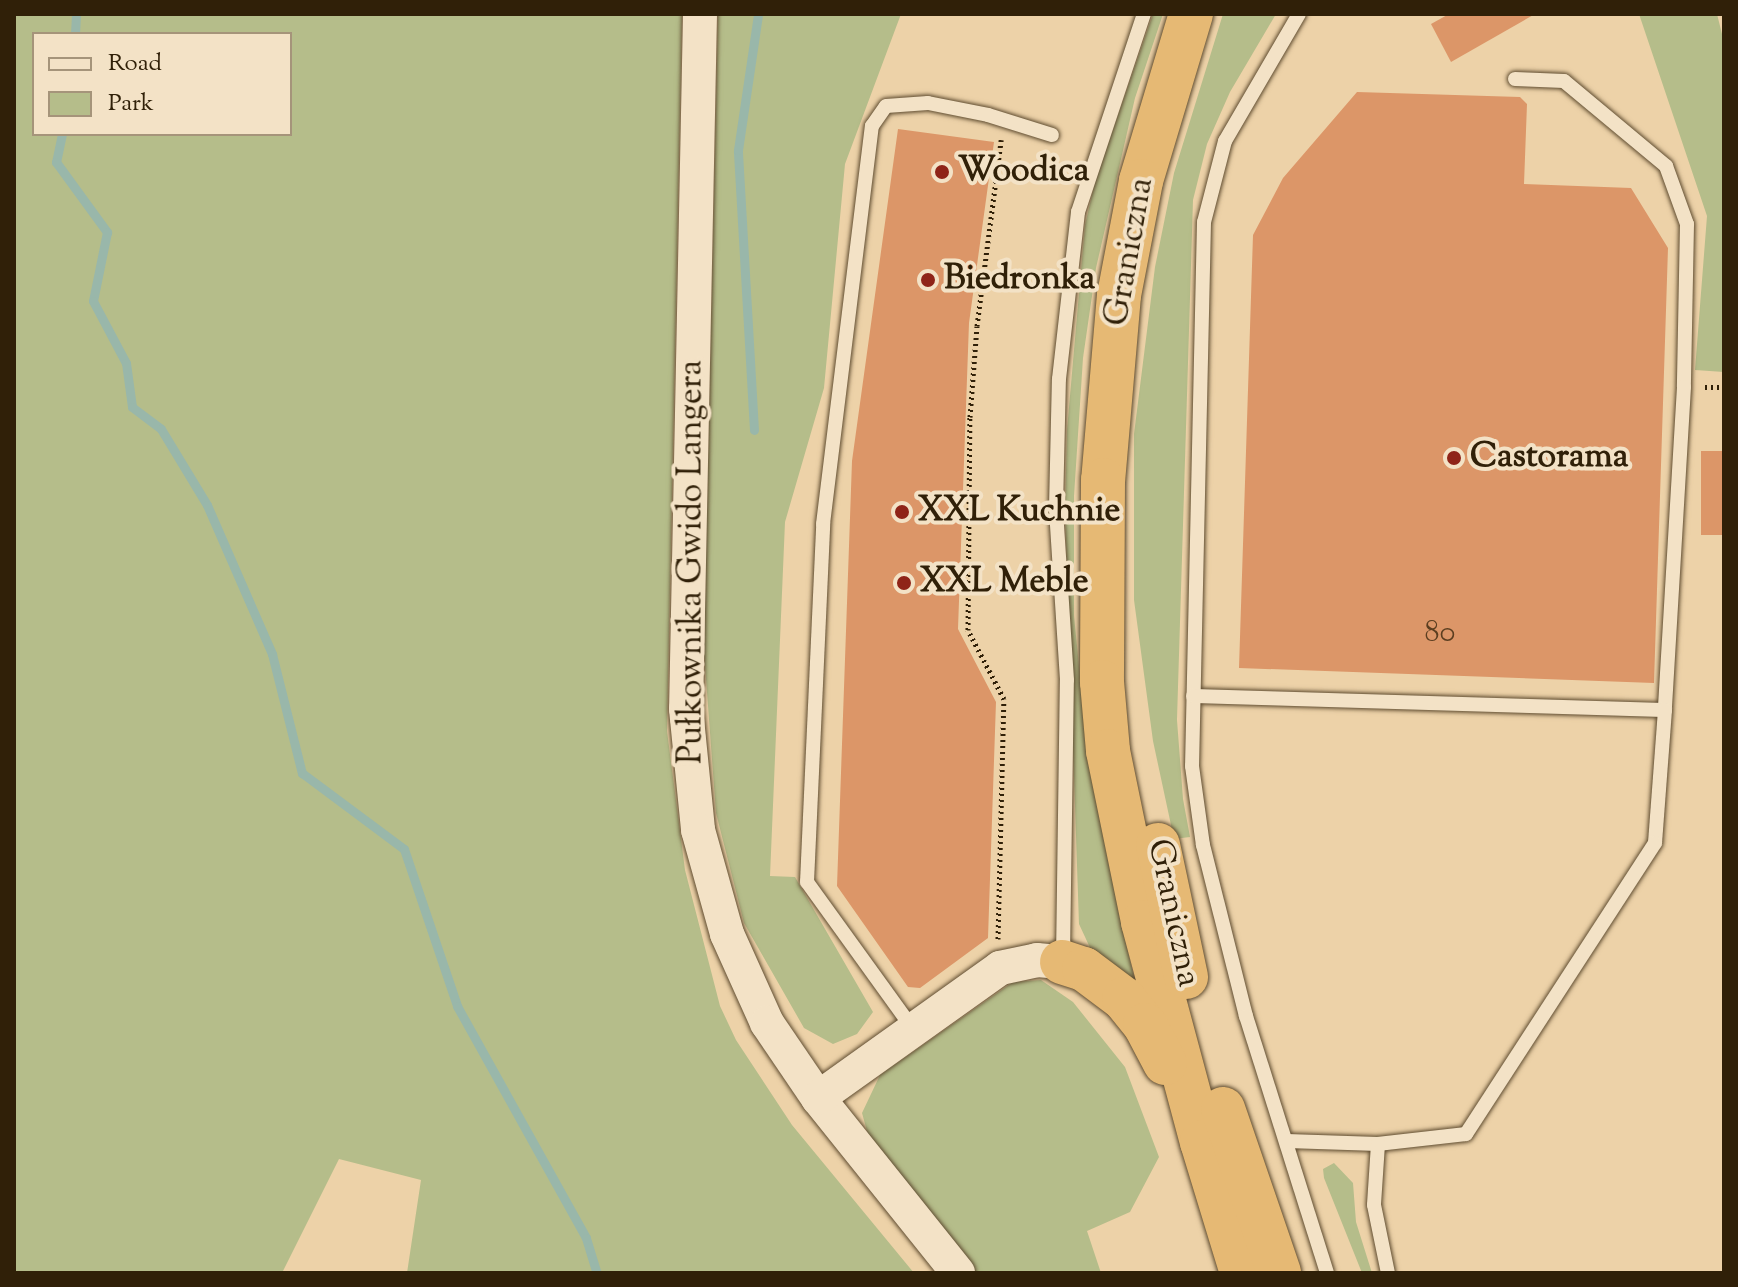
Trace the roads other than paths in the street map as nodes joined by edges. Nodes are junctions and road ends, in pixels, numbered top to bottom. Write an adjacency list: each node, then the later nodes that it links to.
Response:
1 (700, 14): 14 (street, Pułkownika Gwido Langera)
2 (1144, 14): 12 (lane)
3 (1191, 14): 9 (highway, Graniczna)
4 (1293, 14): 6 (lane)
5 (1299, 14): 6 (lane)
6 (1288, 32): 10 (lane)
7 (1515, 79): 11 (lane)
8 (1052, 135): 13 (lane)
9 (1102, 544): 16 (highway, Graniczna); 20 (highway, Graniczna)
10 (1193, 696): 11 (lane); 15 (lane)
11 (1665, 710): 17 (lane)
12 (1062, 962): 13 (street); 16 (highway)
13 (913, 1029): 14 (street)
14 (818, 1098): 18 (street, Pułkownika Gwido Langera)
15 (1287, 1141): 17 (lane); 21 (lane)
16 (1202, 1142): 19 (highway, Graniczna)
17 (1378, 1144): 22 (lane)
18 (958, 1273)
19 (1242, 1273)
20 (1279, 1273)
21 (1327, 1273)
22 (1388, 1273)

